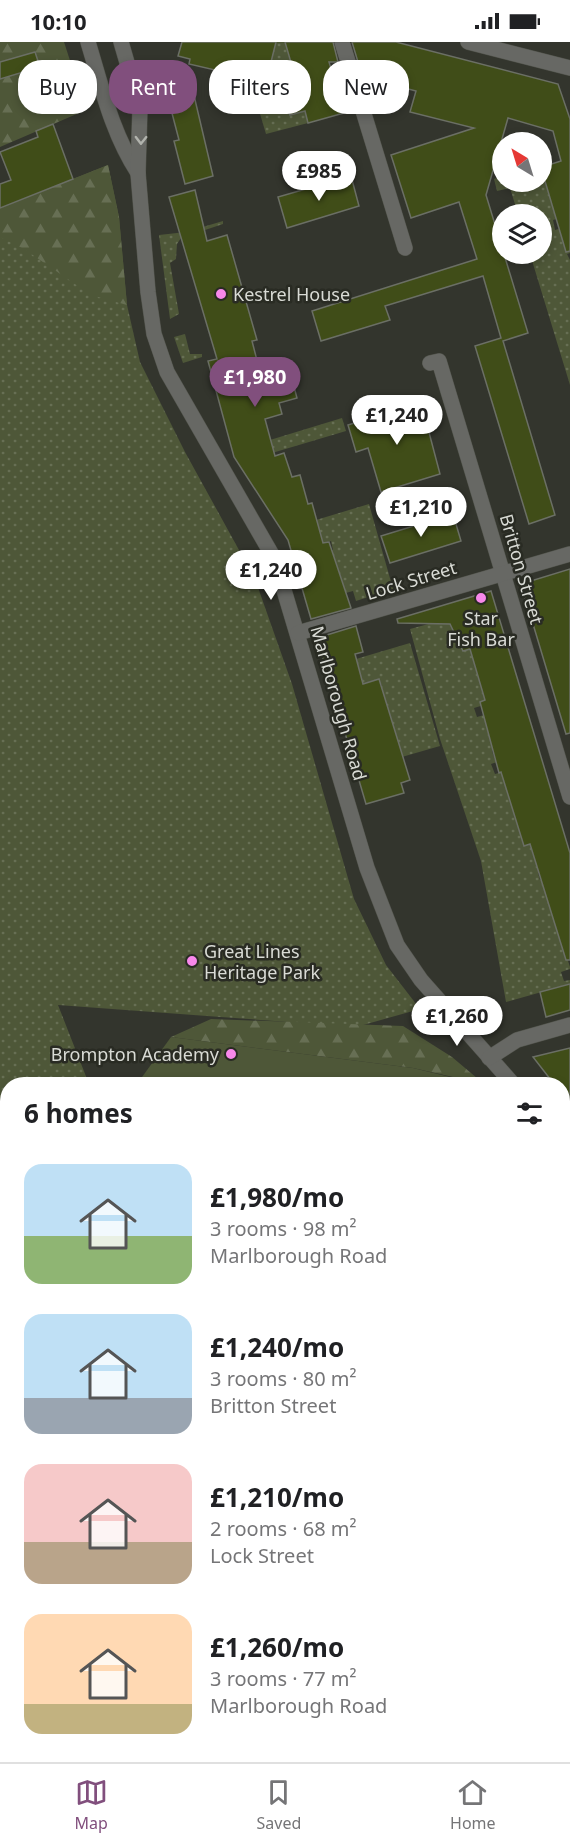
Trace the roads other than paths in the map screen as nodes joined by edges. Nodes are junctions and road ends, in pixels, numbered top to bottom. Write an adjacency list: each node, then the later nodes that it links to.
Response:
1 (88, 42): 6 (street, Marlborough Road)
2 (121, 42): 6 (street, Marlborough Road, one-way to 6)
3 (342, 42): 7 (street)
4 (468, 42): 5 (street)
5 (570, 68)
6 (138, 173): 11 (street, Marlborough Road)
7 (405, 248)
8 (430, 363): 10 (street, Britton Street)
9 (570, 554): 10 (street, Lock Street)
10 (503, 573): 11 (street, Lock Street); 12 (street, Britton Street)
11 (298, 633): 14 (street, Marlborough Road)
12 (570, 797)
13 (570, 1025): 14 (street)
14 (489, 1058): 15 (street, Marlborough Road)
15 (507, 1077)

